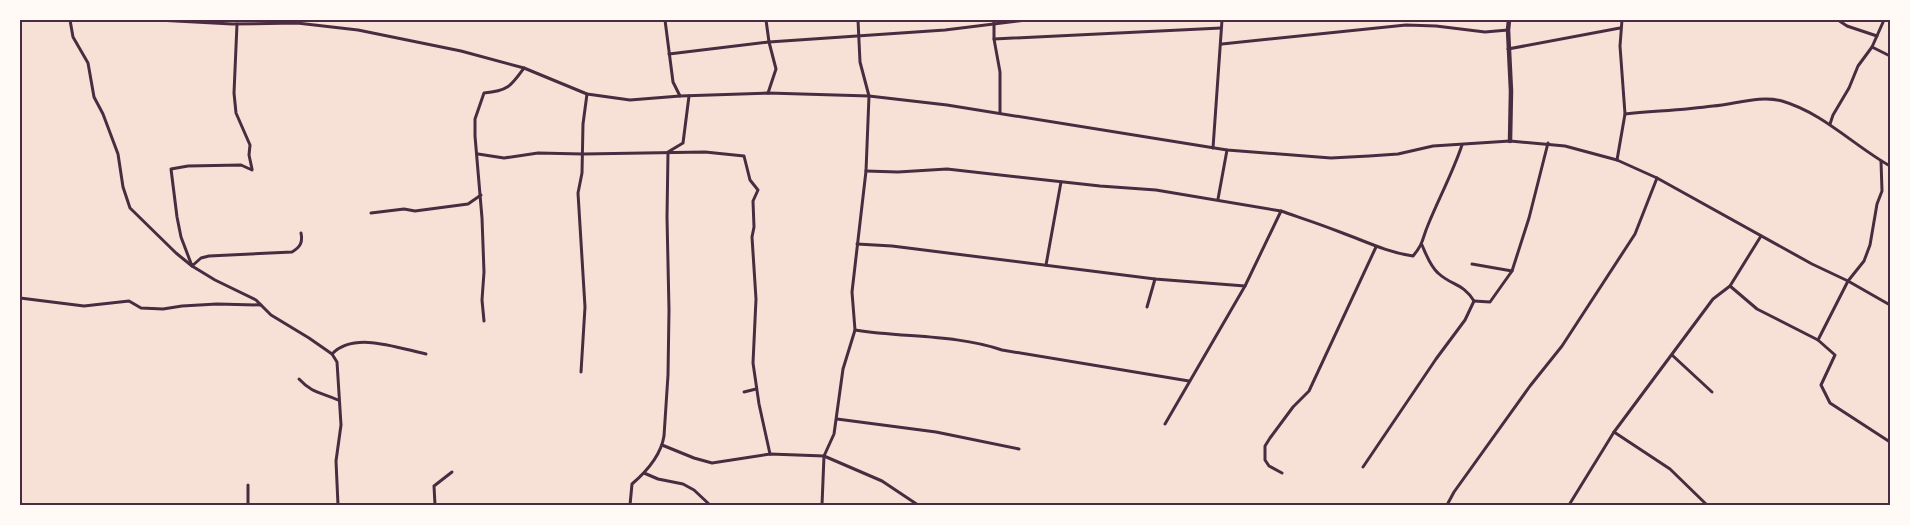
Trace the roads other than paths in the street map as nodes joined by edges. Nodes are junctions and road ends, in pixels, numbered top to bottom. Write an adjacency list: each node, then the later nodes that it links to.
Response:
1 (70, 20): 61 (street)
2 (158, 20): 13 (street)
3 (664, 20): 25 (street)
4 (766, 20): 21 (street)
5 (858, 20): 18 (street)
6 (1026, 20): 12 (street)
7 (1222, 20): 15 (street)
8 (1509, 20): 17 (street)
9 (1622, 20): 16 (street)
10 (1838, 20): 19 (street)
11 (1884, 20): 19 (street)
12 (994, 21): 18 (street); 20 (street)
13 (232, 22): 14 (street)
14 (237, 24): 27 (street); 61 (street)
15 (1222, 28): 20 (street); 22 (street)
16 (1620, 28): 24 (street); 34 (street)
17 (1508, 30): 22 (street); 24 (street)
18 (860, 35): 21 (street); 32 (street)
19 (1877, 36): 23 (street)
20 (994, 39): 33 (street)
21 (768, 42): 25 (street); 28 (street)
22 (1222, 44): 39 (street)
23 (1872, 47): 26 (street); 35 (street)
24 (1508, 49): 36 (street)
25 (669, 54): 30 (street)
26 (1890, 56)
27 (524, 68): 29 (street); 42 (street)
28 (768, 93): 31 (street); 32 (street)
29 (587, 94): 30 (street); 43 (street)
30 (680, 96): 31 (street)
31 (689, 96): 41 (street)
32 (869, 96): 33 (street); 47 (street)
33 (1000, 113): 39 (street)
34 (1625, 114): 35 (street); 44 (street)
35 (1830, 124): 45 (street)
36 (1510, 141): 37 (street); 38 (street)
37 (1548, 143): 44 (street); 62 (street)
38 (1462, 145): 40 (street); 57 (street)
39 (1213, 148): 40 (street)
40 (1227, 150): 51 (street)
41 (668, 152): 43 (street); 81 (street); 89 (street)
42 (478, 154): 43 (street); 50 (street)
43 (583, 154): 78 (street)
44 (1617, 160): 48 (street)
45 (1882, 161): 46 (street); 64 (street)
46 (1890, 166)
47 (866, 171): 49 (street); 56 (street)
48 (1658, 178): 55 (street); 105 (street)
49 (1061, 182): 51 (street); 60 (street)
50 (481, 195): 53 (street); 72 (street)
51 (1218, 199): 52 (street)
52 (1281, 211): 58 (street); 65 (street)
53 (371, 213)
54 (301, 233): 61 (street)
55 (1761, 236): 64 (street); 66 (street)
56 (858, 244): 60 (street); 73 (street)
57 (1422, 245): 58 (street); 68 (street)
58 (1376, 247): 96 (street)
59 (1472, 264): 62 (street)
60 (1046, 265): 63 (street)
61 (192, 266): 69 (street)
62 (1512, 271): 68 (street)
63 (1155, 279): 65 (street); 71 (street)
64 (1848, 281): 70 (street); 74 (street)
65 (1245, 286): 80 (street)
66 (1730, 286): 74 (street); 77 (street)
67 (20, 298): 69 (street)
68 (1474, 301): 93 (street)
69 (262, 305): 75 (street)
70 (1890, 305)
71 (1147, 307)
72 (484, 321)
73 (855, 330): 80 (street); 85 (street)
74 (1818, 340): 88 (street)
75 (332, 354): 76 (street); 84 (street)
76 (426, 354)
77 (1672, 355): 83 (street); 87 (street)
78 (580, 372)
79 (299, 378): 84 (street)
80 (1189, 381): 86 (street)
81 (756, 389): 82 (street); 91 (street)
82 (744, 392)
83 (1712, 392)
84 (339, 400): 99 (street)
85 (836, 419): 90 (street); 92 (street)
86 (1165, 424)
87 (1614, 432): 106 (street); 107 (street)
88 (1890, 442)
89 (662, 445): 91 (street); 95 (street)
90 (1019, 449)
91 (770, 454): 92 (street)
92 (824, 456): 103 (street); 104 (street)
93 (1363, 467)
94 (452, 472): 100 (street)
95 (644, 473): 101 (street); 102 (street)
96 (1282, 473)
97 (248, 485): 98 (street)
98 (248, 505)
99 (338, 505)
100 (435, 505)
101 (630, 505)
102 (710, 505)
103 (822, 505)
104 (918, 505)
105 (1447, 505)
106 (1569, 505)
107 (1707, 505)

